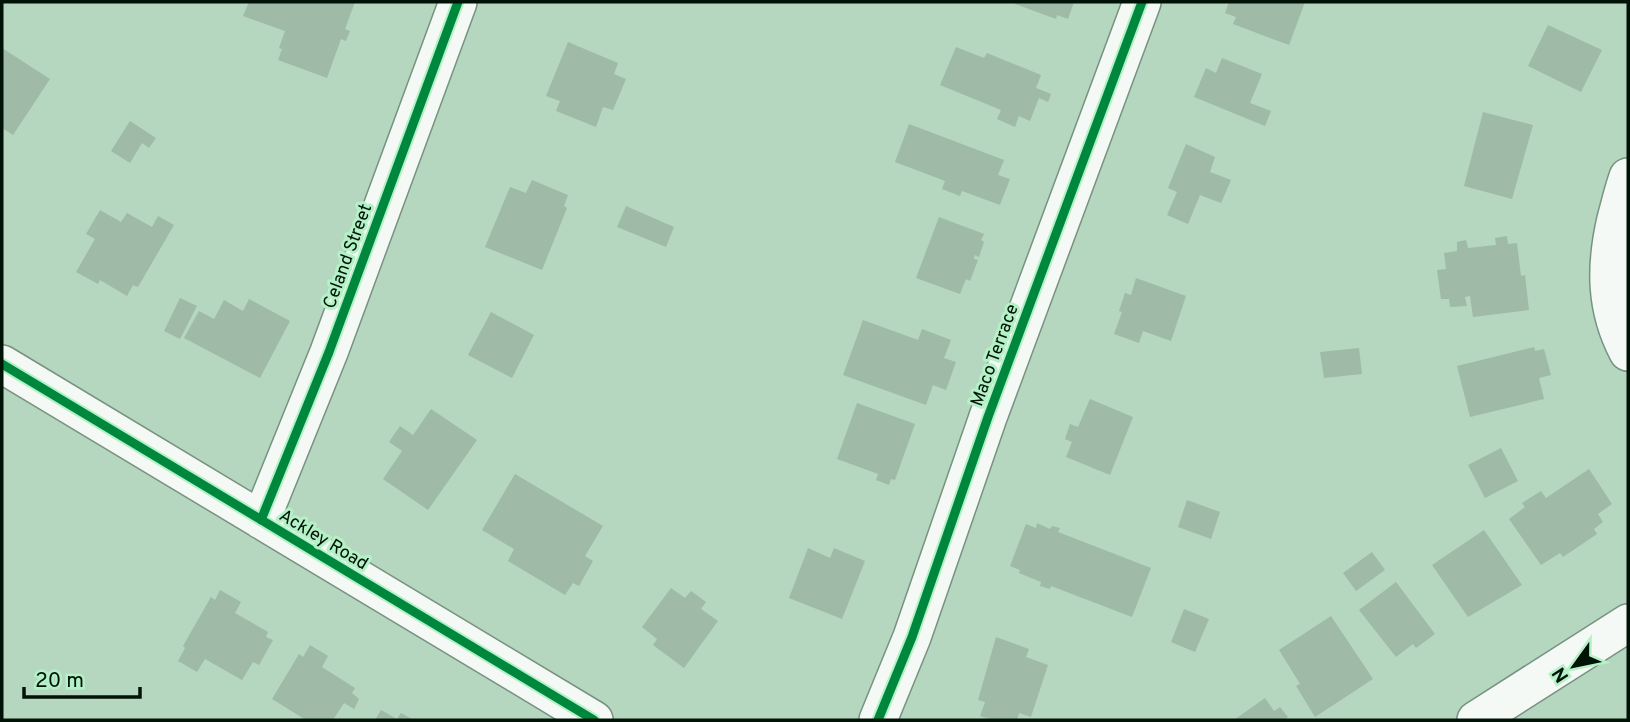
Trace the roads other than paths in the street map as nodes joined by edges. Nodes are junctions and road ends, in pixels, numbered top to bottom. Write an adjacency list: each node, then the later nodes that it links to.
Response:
1 (458, 2): 6 (street, Celand Street)
2 (1142, 2): 9 (street, Maco Terrace)
3 (1628, 177): 4 (street)
4 (1628, 352)
5 (2, 364): 6 (street, Ackley Road)
6 (261, 520): 8 (street, Ackley Road)
7 (1628, 622): 10 (street)
8 (594, 720)
9 (878, 720)
10 (1476, 720)

